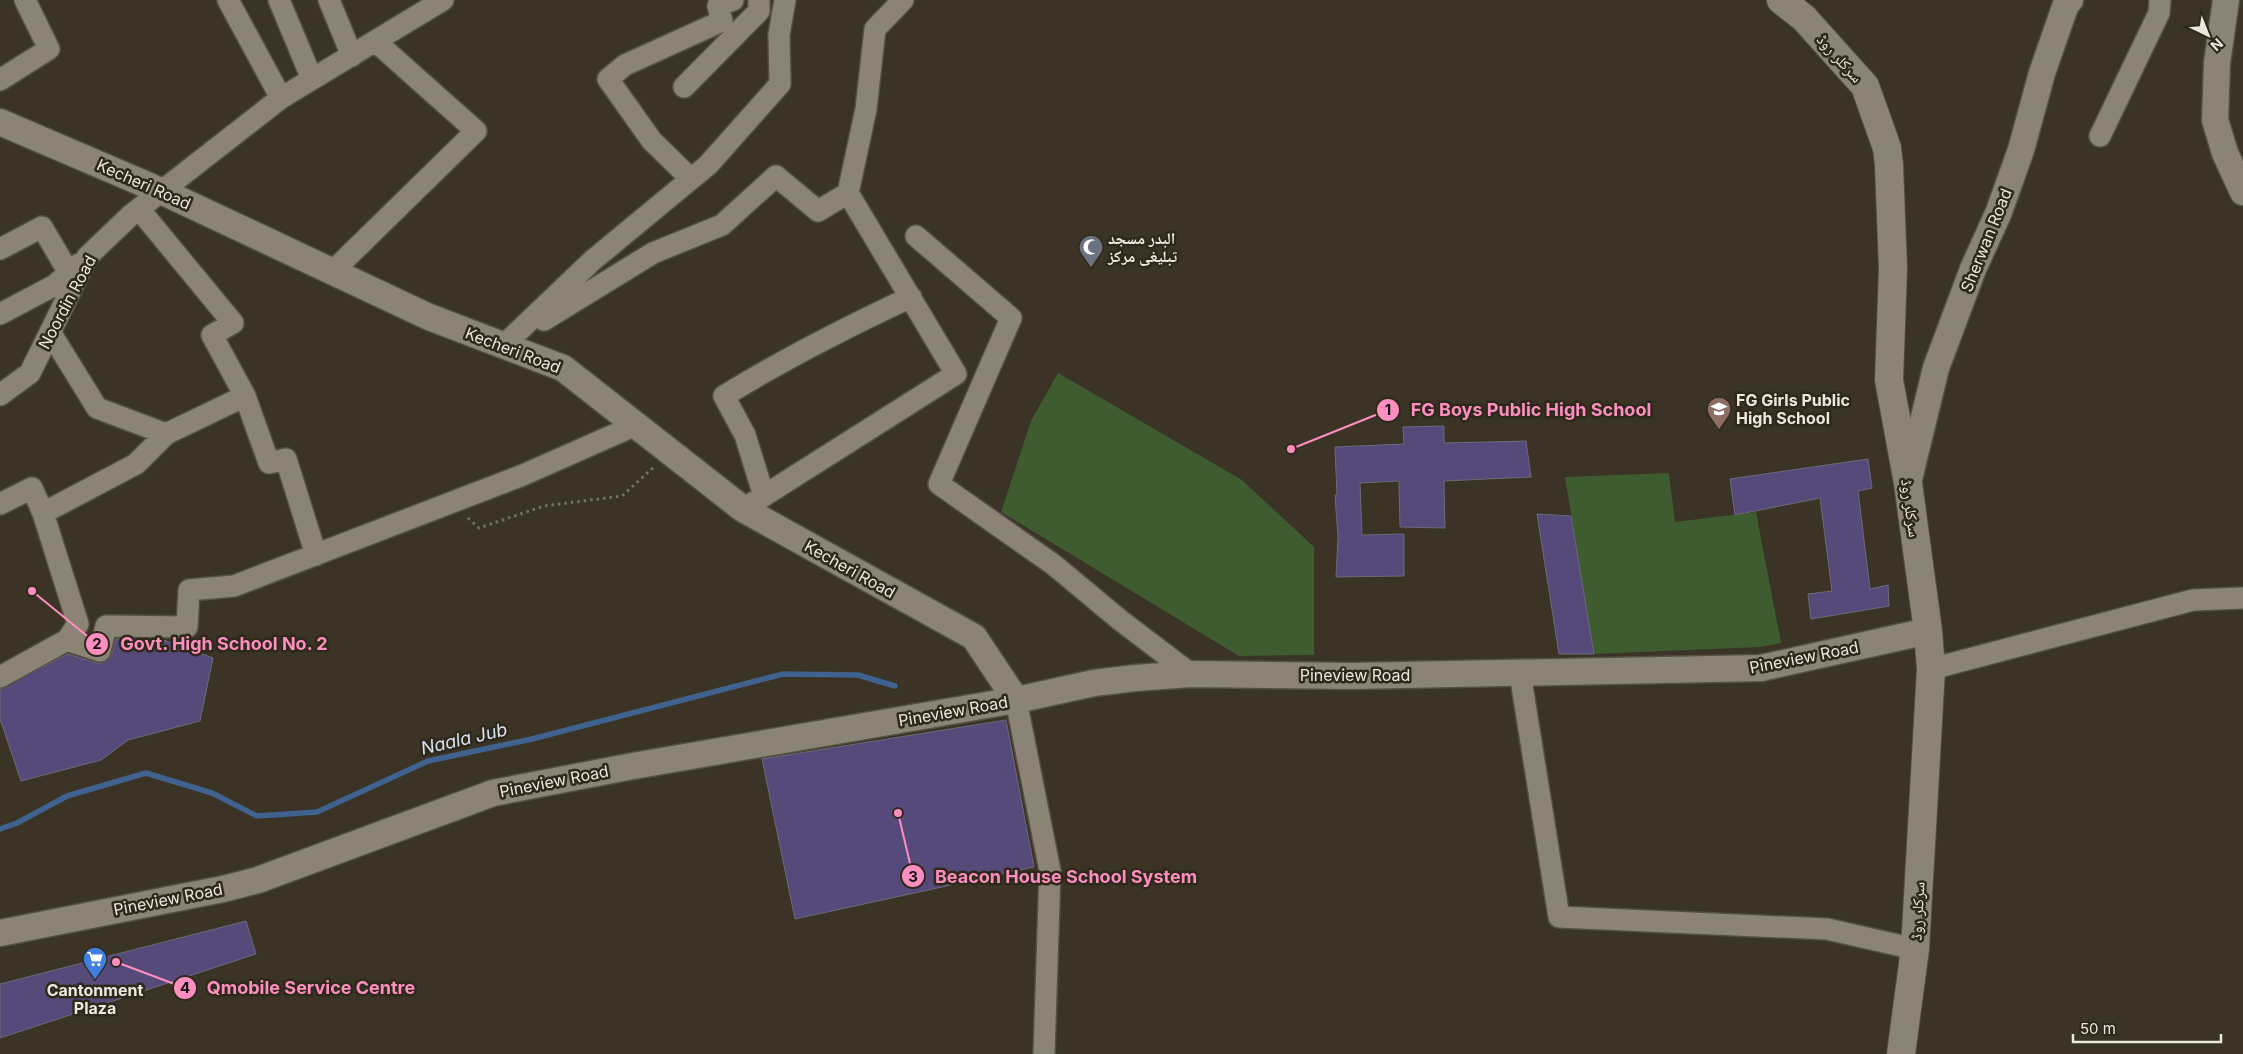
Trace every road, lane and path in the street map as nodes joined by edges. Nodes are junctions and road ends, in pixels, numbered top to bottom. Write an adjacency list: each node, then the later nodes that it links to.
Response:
1 (25, 0): 17 (street)
2 (228, 0): 19 (street)
3 (279, 0): 16 (street)
4 (329, 0): 15 (street)
5 (443, 0): 14 (street, Noordin Road)
6 (733, 0): 22 (street)
7 (759, 0): 18 (street)
8 (785, 0): 22 (street)
9 (903, 0): 25 (street)
10 (1781, 0): 41 (main road, سرکلر روڈ)
11 (2070, 0): 41 (street, Sherwan Road)
12 (2160, 0): 21 (street)
13 (2226, 0): 24 (street)
14 (375, 41): 15 (street, Noordin Road); 30 (street)
15 (352, 56): 16 (street, Noordin Road)
16 (312, 79): 19 (street, Noordin Road)
17 (0, 80)
18 (684, 87)
19 (281, 98): 23 (street, Noordin Road)
20 (0, 122): 23 (street, Kecheri Road)
21 (2100, 136)
22 (691, 179): 35 (street)
23 (161, 191): 26 (street, Noordin Road); 30 (street, Kecheri Road)
24 (2243, 192)
25 (848, 193): 32 (street); 35 (street)
26 (139, 209): 29 (street, Noordin Road); 37 (street)
27 (916, 236): 53 (street)
28 (0, 249): 31 (street)
29 (87, 257): 31 (street); 34 (street, Noordin Road)
30 (332, 272): 35 (street, Kecheri Road)
31 (69, 273): 33 (street)
32 (911, 297): 42 (street); 42 (street)
33 (0, 314)
34 (50, 332): 36 (street, Noordin Road); 39 (street)
35 (503, 346): 38 (street, Kecheri Road)
36 (0, 395)
37 (245, 396): 39 (street); 47 (street)
38 (636, 425): 40 (street, Kecheri Road); 43 (street)
39 (166, 434): 46 (street)
40 (670, 452): 43 (path); 45 (street, Kecheri Road)
41 (1908, 483): 49 (main road, سرکلر روڈ)
42 (764, 496): 45 (street)
43 (451, 502): 47 (street)
44 (0, 504): 46 (street)
45 (742, 510): 55 (street, Kecheri Road)
46 (43, 512): 50 (street)
47 (316, 555): 50 (street)
48 (2243, 598): 51 (street)
49 (1928, 631): 51 (main road, سرکلر روڈ); 52 (street, Pineview Road)
50 (67, 640): 54 (street)
51 (1930, 669): 57 (main road, سرکلر روڈ)
52 (1520, 673): 53 (street, Pineview Road); 57 (street)
53 (1191, 674): 55 (street, Pineview Road)
54 (0, 677)
55 (1016, 700): 56 (street, Pineview Road); 58 (street)
56 (0, 933)
57 (1915, 949): 59 (main road, سرکلر روڈ)
58 (1044, 1054)
59 (1901, 1054)

